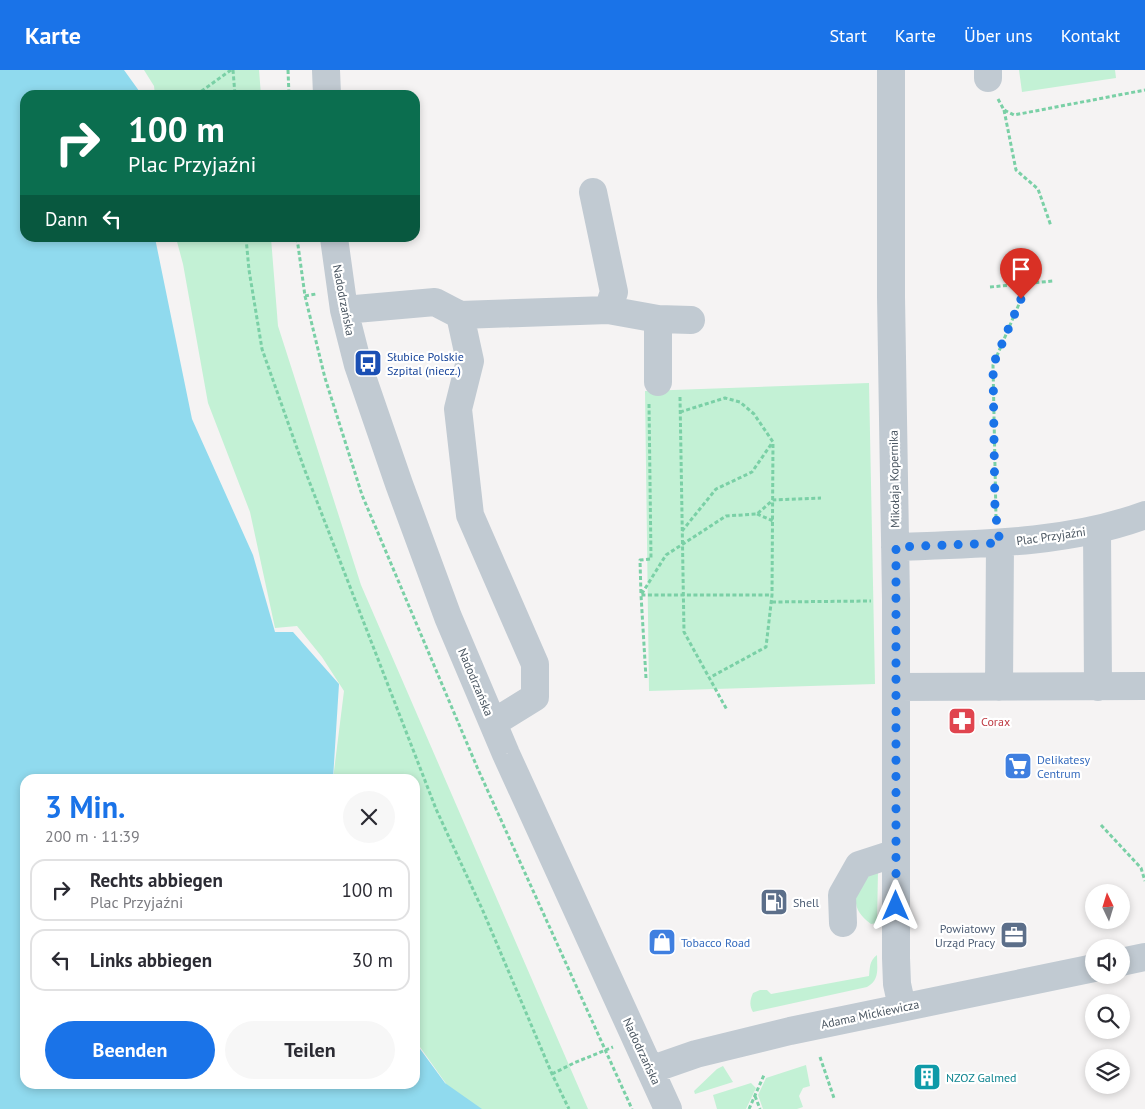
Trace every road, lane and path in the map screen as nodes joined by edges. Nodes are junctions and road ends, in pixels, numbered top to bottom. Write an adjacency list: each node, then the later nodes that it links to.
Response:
1 (232, 70): 6 (path); 7 (path)
2 (288, 70): 8 (path)
3 (326, 70): 9 (street)
4 (891, 70): 36 (street, Mikołaja Kopernika)
5 (988, 74): 11 (path)
6 (203, 90)
7 (234, 90)
8 (289, 90)
9 (327, 90)
10 (1145, 90): 11 (path)
11 (1004, 110): 13 (path)
12 (593, 192): 20 (street)
13 (1050, 226)
14 (246, 242): 60 (path)
15 (335, 242): 19 (street, Nadodrzańska)
16 (1053, 280): 17 (path)
17 (1028, 283): 18 (path); 34 (path)
18 (990, 287)
19 (344, 310): 21 (street); 49 (street, Nadodrzańska)
20 (608, 310): 21 (street); 22 (street)
21 (460, 315): 49 (street)
22 (658, 319): 23 (street); 24 (street)
23 (690, 320)
24 (658, 382): 25 (path); 37 (path)
25 (680, 412): 26 (path); 33 (path)
26 (773, 442): 28 (path); 33 (path)
27 (821, 498): 28 (path)
28 (773, 500): 29 (path); 31 (path)
29 (758, 514): 31 (path); 35 (path)
30 (1145, 515): 32 (street, Plac Przyjaźni)
31 (773, 521): 38 (path)
32 (1097, 530): 34 (street, Plac Przyjaźni); 44 (street)
33 (682, 532): 35 (path)
34 (1000, 543): 36 (street, Plac Przyjaźni); 47 (street)
35 (682, 545): 37 (path); 39 (path)
36 (896, 547): 40 (street, Mikołaja Kopernika)
37 (641, 595): 39 (path); 42 (path)
38 (772, 595): 39 (path); 41 (path)
39 (683, 596): 43 (path)
40 (896, 600): 41 (path); 46 (street, Mikołaja Kopernika)
41 (772, 602): 43 (path)
42 (646, 678)
43 (709, 678): 48 (path)
44 (1098, 686): 45 (street); 47 (street)
45 (1145, 686)
46 (896, 687): 47 (street); 51 (street, Mikołaja Kopernika)
47 (999, 687)
48 (727, 710)
49 (493, 723): 59 (street, Nadodrzańska)
50 (1101, 825): 52 (path)
51 (896, 853): 53 (street); 57 (street, Mikołaja Kopernika)
52 (1145, 881)
53 (843, 923)
54 (1145, 957): 55 (street)
55 (1130, 960)
56 (1085, 970): 57 (street, Adama Mickiewicza)
57 (902, 1007): 59 (street, Adama Mickiewicza)
58 (820, 1057): 63 (path)
59 (650, 1070): 66 (street, Nadodrzańska)
60 (552, 1074): 64 (path); 65 (path)
61 (764, 1075): 62 (path)
62 (755, 1095): 67 (path); 68 (path)
63 (834, 1098)
64 (569, 1109)
65 (632, 1109)
66 (668, 1109)
67 (749, 1109)
68 (760, 1109)

